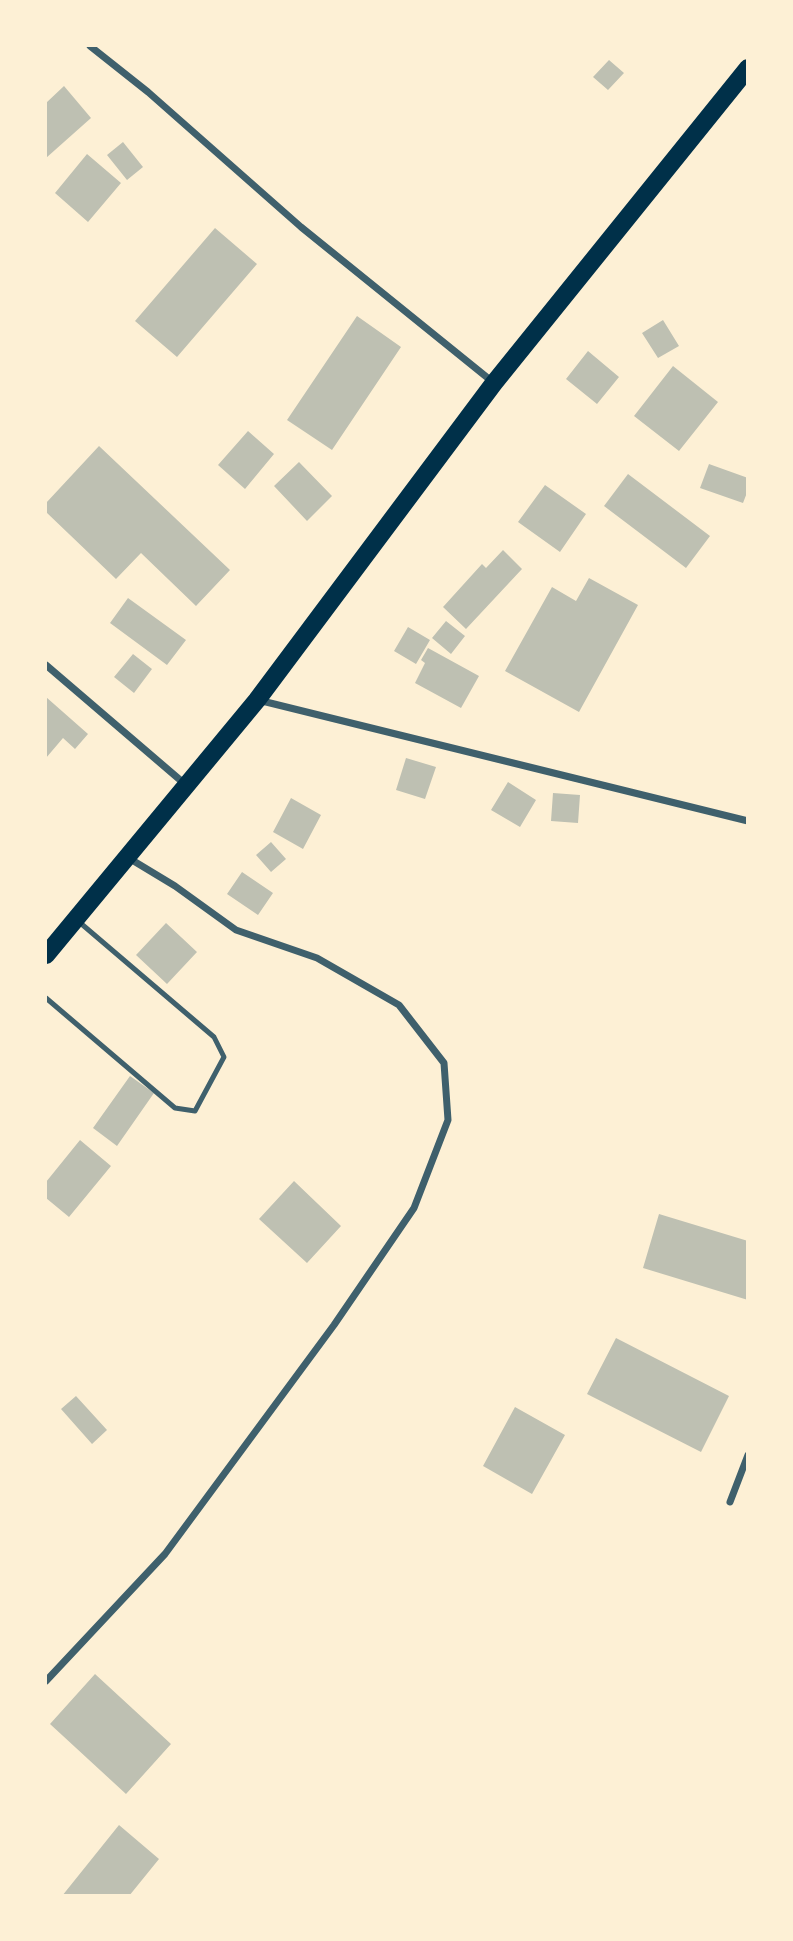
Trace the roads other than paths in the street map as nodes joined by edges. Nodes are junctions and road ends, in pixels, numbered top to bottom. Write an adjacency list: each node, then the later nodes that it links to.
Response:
1 (90, 46): 3 (street)
2 (747, 68): 3 (main road)
3 (494, 383): 5 (main road)
4 (46, 666): 6 (street)
5 (257, 700): 6 (main road); 7 (street)
6 (187, 786): 8 (main road)
7 (747, 821)
8 (127, 857): 9 (main road); 14 (street)
9 (75, 919): 10 (main road); 11 (lane)
10 (46, 954)
11 (46, 998)
12 (747, 1455): 13 (street)
13 (730, 1502)
14 (46, 1681)

